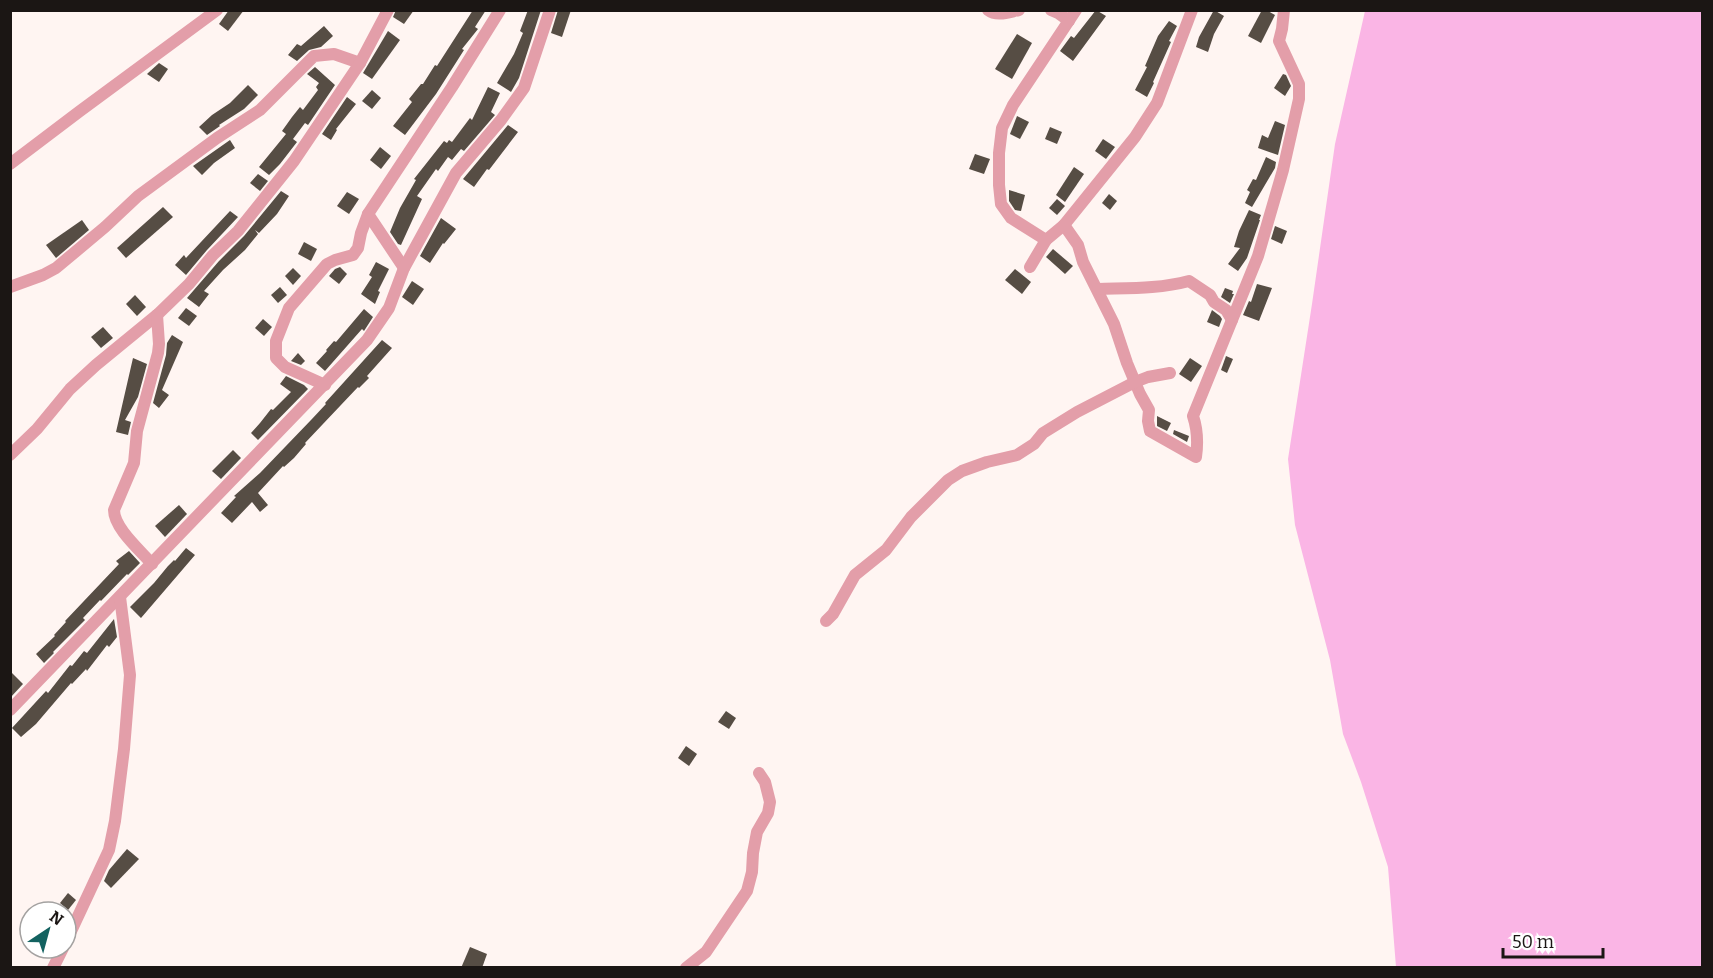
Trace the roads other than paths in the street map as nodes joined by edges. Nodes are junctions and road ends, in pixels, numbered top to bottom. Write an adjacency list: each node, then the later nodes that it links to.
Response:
1 (217, 10): 13 (street)
2 (388, 10): 12 (street)
3 (500, 10): 14 (street)
4 (550, 10): 18 (street)
5 (988, 10): 6 (street)
6 (1019, 10)
7 (1037, 10): 8 (street)
8 (1050, 10): 11 (street)
9 (1192, 10): 15 (street)
10 (1284, 10): 22 (street)
11 (1073, 16): 16 (street)
12 (360, 63): 19 (street); 21 (street)
13 (10, 164)
14 (368, 214): 18 (street); 25 (street)
15 (1064, 225): 16 (street); 20 (street)
16 (1046, 240): 17 (street)
17 (1030, 267)
18 (404, 268): 25 (street)
19 (10, 287)
20 (1098, 289): 22 (street); 24 (street)
21 (157, 315): 26 (street); 27 (street)
22 (1232, 320): 24 (street)
23 (1170, 373): 24 (street)
24 (1135, 382): 29 (street)
25 (325, 385): 27 (street)
26 (10, 455)
27 (152, 564): 28 (street)
28 (120, 597): 30 (street); 32 (street)
29 (826, 621)
30 (10, 710)
31 (759, 773): 33 (street)
32 (78, 916)
33 (686, 968)

